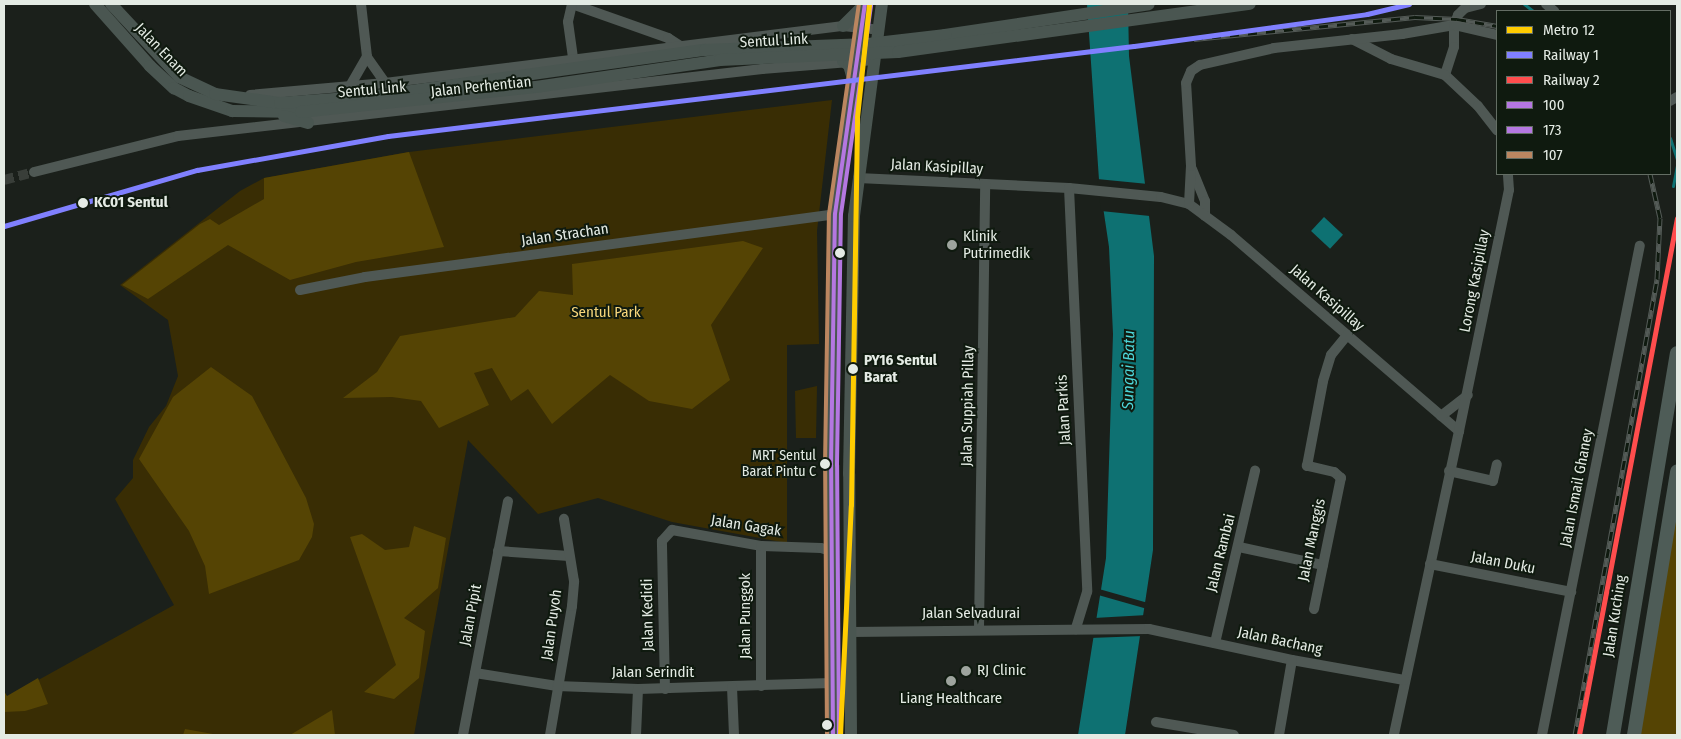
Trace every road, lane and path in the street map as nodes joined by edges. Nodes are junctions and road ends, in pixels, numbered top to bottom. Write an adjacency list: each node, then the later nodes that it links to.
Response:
1 (96, 4): 30 (main road, Jalan Enam)
2 (111, 4): 29 (main road, Jalan Enam)
3 (361, 4): 19 (street)
4 (572, 4): 17 (street); 18 (street)
5 (866, 4): 11 (main road); 12 (main road)
6 (882, 4): 13 (main road)
7 (1149, 4): 30 (main road, Sentul Link, bridge)
8 (1250, 4): 31 (main road, Sentul Link, bridge)
9 (1481, 4): 10 (street)
10 (1454, 25): 15 (street); 16 (street); 24 (street)
11 (843, 26): 12 (street, Jalan Perhentian); 14 (street, Jalan Perhentian)
12 (862, 29): 13 (street, Jalan Perhentian); 20 (main road)
13 (879, 30): 21 (main road)
14 (759, 36): 17 (street, Jalan Perhentian); 23 (street)
15 (1496, 36)
16 (1352, 39): 24 (street); 34 (street)
17 (680, 46): 18 (street, Jalan Perhentian); 25 (street)
18 (573, 57): 26 (street, Jalan Perhentian)
19 (367, 58): 26 (street); 27 (street)
20 (857, 60): 21 (street, Jalan Perhentian); 22 (street, Jalan Perhentian); 28 (main road)
21 (875, 60): 37 (main road)
22 (843, 61): 23 (street, Jalan Perhentian); 28 (main road)
23 (762, 69): 25 (street, Jalan Perhentian)
24 (1445, 75): 33 (street)
25 (680, 80): 32 (street, Jalan Perhentian)
26 (385, 83): 27 (street, Jalan Perhentian)
27 (350, 86): 29 (street, Jalan Perhentian)
28 (854, 89): 41 (main road)
29 (235, 99): 30 (main road, Jalan Enam)
30 (278, 109): 31 (main road, Jalan Enam); 32 (main road)
31 (300, 112)
32 (308, 123): 35 (street, Jalan Perhentian)
33 (1496, 129)
34 (1191, 166): 40 (street); 42 (street)
35 (34, 172)
36 (1508, 175): 47 (street, Lorong Kasipillay)
37 (858, 178): 38 (street, Jalan Kasipillay); 69 (main road)
38 (985, 184): 39 (street, Jalan Kasipillay); 66 (street, Jalan Suppiah Pillay)
39 (1069, 188): 40 (street, Jalan Kasipillay); 67 (street, Jalan Parkis)
40 (1189, 204): 42 (street, Jalan Kasipillay)
41 (836, 214): 44 (street, Jalan Strachan); 60 (main road)
42 (1205, 216): 45 (street, Jalan Kasipillay)
43 (1640, 246): 64 (street, Jalan Ismail Ghaney)
44 (300, 290)
45 (1347, 335): 48 (street, Jalan Kasipillay); 63 (street, Jalan Manggis)
46 (1677, 353): 93 (highway, Jalan Kuching)
47 (1468, 394): 48 (street); 49 (street, Lorong Kasipillay)
48 (1441, 416): 49 (street, Jalan Kasipillay)
49 (1459, 431): 52 (street)
50 (1497, 464): 52 (street)
51 (1254, 471): 58 (street, Jalan Rambai)
52 (1449, 471): 62 (street)
53 (1677, 471): 94 (highway)
54 (508, 501): 59 (street, Jalan Pipit)
55 (564, 519): 61 (street, Jalan Puyoh)
56 (662, 541): 57 (street, Jalan Gagak); 79 (street, Jalan Kedidi)
57 (761, 546): 60 (street, Jalan Gagak); 76 (street, Jalan Punggok)
58 (1239, 547): 63 (street); 70 (street, Jalan Rambai)
59 (498, 551): 61 (street); 72 (street, Jalan Pipit)
60 (831, 551): 74 (main road)
61 (569, 556): 75 (street, Jalan Puyoh)
62 (1430, 564): 64 (street, Jalan Duku); 73 (street)
63 (1323, 565): 65 (street, Jalan Manggis)
64 (1571, 592): 92 (street, Jalan Ismail Ghaney)
65 (1314, 609)
66 (979, 629): 67 (street, Jalan Selvadurai); 69 (street, Jalan Selvadurai)
67 (1076, 629): 68 (street, Jalan Selvadurai)
68 (1092, 630): 70 (street, Jalan Bachang)
69 (851, 632): 87 (main road); 88 (main road)
70 (1215, 643): 71 (street, Jalan Bachang)
71 (1292, 660): 73 (street, Jalan Bachang); 90 (street)
72 (475, 673): 75 (street, Jalan Serindit); 82 (street, Jalan Pipit)
73 (1404, 680): 91 (street)
74 (832, 683): 76 (street, Jalan Serindit); 86 (main road)
75 (558, 686): 78 (street, Jalan Serindit); 83 (street, Jalan Puyoh)
76 (761, 686): 77 (street, Jalan Serindit)
77 (732, 687): 79 (street, Jalan Serindit); 85 (street)
78 (638, 689): 79 (street, Jalan Serindit); 84 (street)
79 (665, 689)
80 (1156, 722): 81 (street)
81 (1195, 732): 89 (street)
82 (463, 735)
83 (550, 735)
84 (636, 735)
85 (734, 735)
86 (832, 735)
87 (838, 735)
88 (851, 735)
89 (1234, 735)
90 (1279, 735)
91 (1394, 735)
92 (1542, 735)
93 (1613, 735)
94 (1634, 735)

